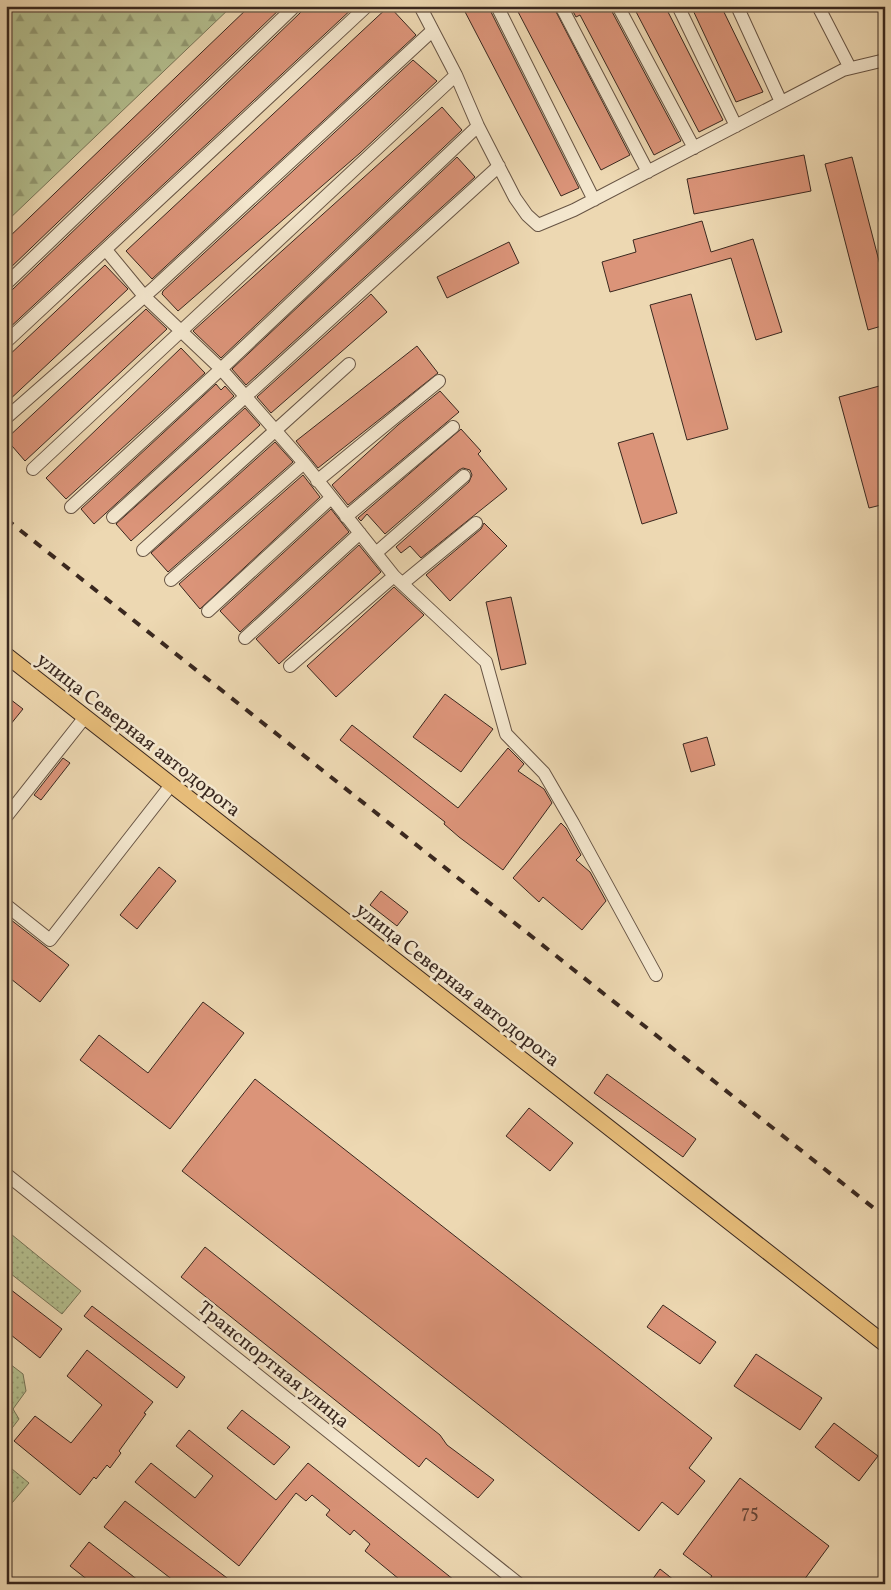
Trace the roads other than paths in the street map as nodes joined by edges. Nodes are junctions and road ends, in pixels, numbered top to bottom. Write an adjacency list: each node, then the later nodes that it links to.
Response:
1 (295, 6): 22 (street)
2 (367, 6): 21 (street)
3 (420, 6): 10 (street)
4 (497, 6): 20 (street)
5 (561, 6): 19 (street)
6 (618, 6): 17 (street)
7 (678, 6): 16 (street)
8 (737, 6): 14 (street)
9 (818, 6): 12 (street)
10 (432, 31): 13 (street); 23 (street)
11 (885, 60): 12 (street)
12 (850, 68): 14 (street)
13 (456, 75): 15 (street); 24 (street)
14 (782, 102): 16 (street)
15 (478, 126): 18 (street); 27 (street)
16 (736, 126): 17 (street)
17 (694, 148): 19 (street)
18 (500, 166): 20 (street); 29 (street)
19 (648, 172): 20 (street)
20 (594, 200)
21 (106, 250): 23 (street); 25 (street)
22 (6, 284)
23 (144, 296): 24 (street); 30 (street)
24 (181, 332): 27 (street); 34 (street)
25 (6, 342)
26 (349, 364): 32 (street)
27 (220, 369): 29 (street); 38 (street)
28 (439, 382): 36 (street)
29 (246, 397): 32 (street); 40 (street)
30 (6, 418)
31 (453, 427): 39 (street)
32 (275, 430): 33 (street); 43 (street)
33 (304, 463): 36 (street); 45 (street)
34 (33, 469)
35 (464, 476): 44 (street)
36 (317, 481): 37 (street)
37 (331, 498): 39 (street); 47 (street)
38 (70, 507)
39 (346, 517): 42 (street)
40 (113, 518)
41 (476, 523): 46 (street)
42 (360, 533): 44 (street); 48 (street)
43 (143, 550)
44 (376, 553): 46 (street)
45 (171, 580)
46 (398, 580): 50 (street); 55 (street)
47 (208, 611)
48 (245, 638)
49 (6, 655): 51 (main road, улица Северная автодорога)
50 (290, 666)
51 (85, 717): 52 (main road, улица Северная автодорога); 53 (street)
52 (171, 785): 54 (street); 57 (main road, улица Северная автодорога)
53 (6, 817)
54 (6, 906)
55 (656, 975)
56 (6, 1174): 58 (street, Транспортная улица)
57 (885, 1344)
58 (519, 1584)

